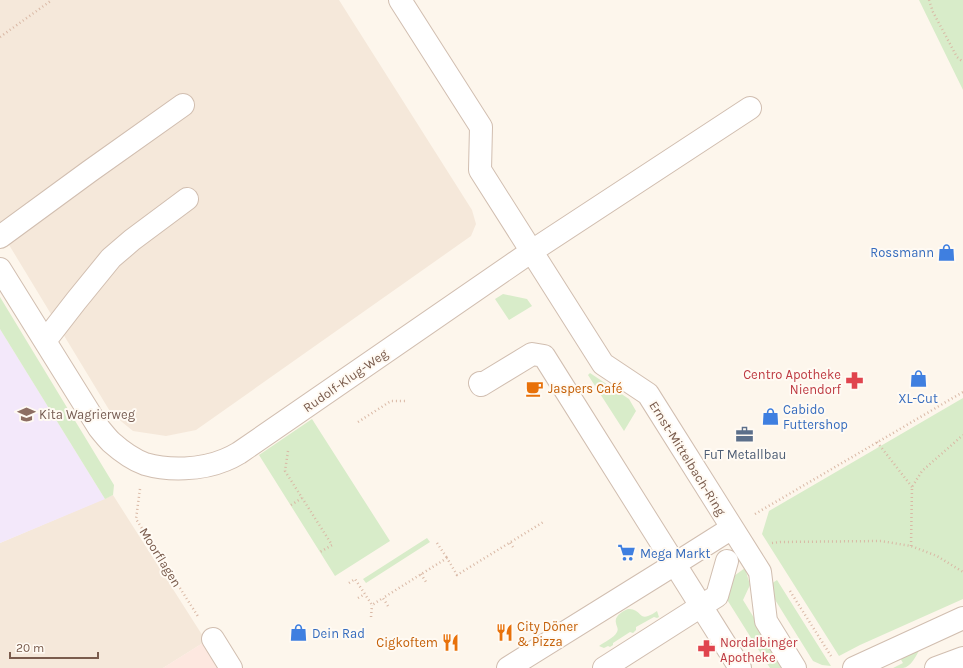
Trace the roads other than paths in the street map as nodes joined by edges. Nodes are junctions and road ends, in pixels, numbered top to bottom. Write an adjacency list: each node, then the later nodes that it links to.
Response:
1 (400, 0): 6 (street, Ernst-Mittelbach-Ring)
2 (184, 106): 5 (street)
3 (750, 108): 6 (street)
4 (187, 199): 8 (street)
5 (0, 237)
6 (532, 251): 8 (street, Rudolf-Klug-Weg); 10 (street, Ernst-Mittelbach-Ring)
7 (0, 269): 8 (street)
8 (45, 341)
9 (495, 381): 13 (street)
10 (732, 528): 11 (street, Ernst-Mittelbach-Ring); 13 (street)
11 (746, 550): 12 (street); 24 (street, Ernst-Mittelbach-Ring)
12 (727, 561): 14 (street); 15 (street)
13 (675, 564): 15 (street); 21 (street)
14 (705, 576)
15 (702, 606): 22 (street); 23 (street)
16 (963, 618): 19 (street)
17 (213, 639): 20 (street)
18 (963, 658): 25 (street)
19 (844, 665)
20 (231, 668)
21 (508, 668)
22 (604, 668)
23 (740, 668)
24 (795, 668)
25 (936, 668)

